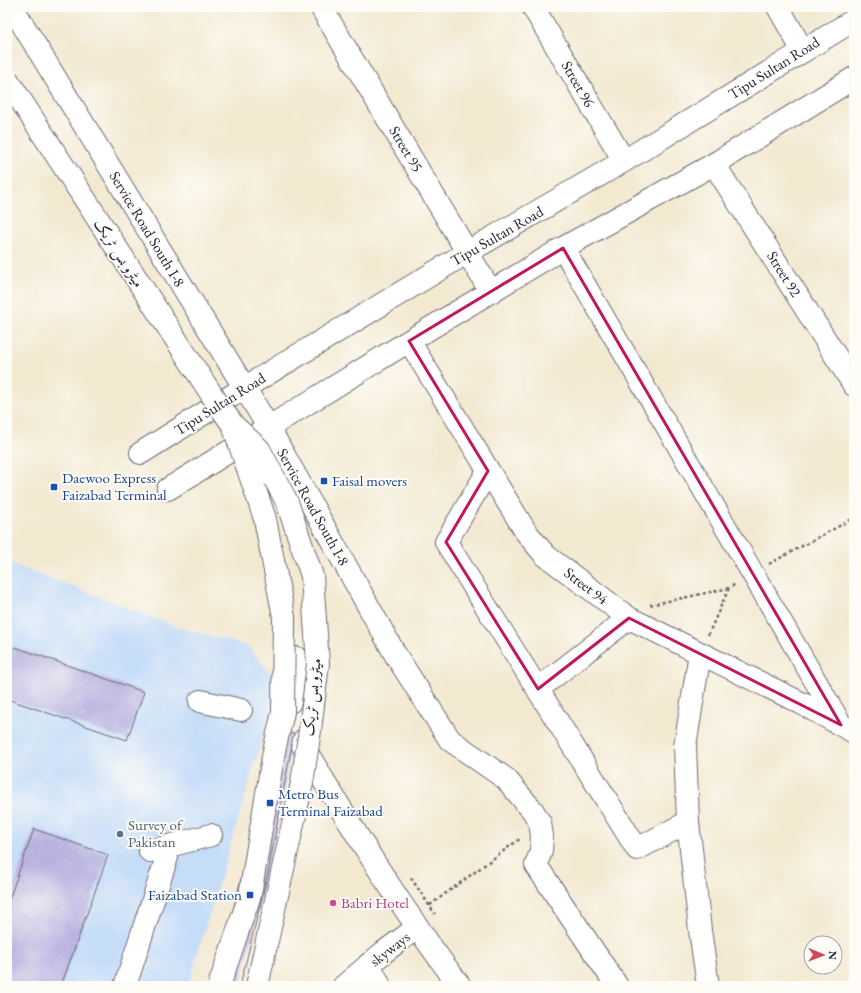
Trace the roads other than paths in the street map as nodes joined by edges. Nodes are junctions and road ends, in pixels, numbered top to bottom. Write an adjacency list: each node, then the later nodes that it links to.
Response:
1 (12, 7): 16 (street, Service Road South I-8)
2 (321, 7): 12 (street, Street 95)
3 (533, 7): 9 (street, Street 96)
4 (778, 7): 6 (street)
5 (854, 20): 6 (street, Tipu Sultan Road)
6 (803, 51): 9 (street, Tipu Sultan Road)
7 (854, 78): 10 (street)
8 (7, 79): 17 (street, میٹرو بس ٹریک, bridge)
9 (624, 162): 12 (street, Tipu Sultan Road)
10 (714, 164): 11 (street); 15 (street, Street 92)
11 (563, 248): 13 (street); 29 (street)
12 (468, 252): 13 (street, Street 95); 16 (street, Tipu Sultan Road)
13 (491, 292): 14 (street)
14 (408, 341): 18 (street); 20 (street, Street 94)
15 (854, 385)
16 (244, 388): 18 (street, Service Road South I-8); 19 (street, Tipu Sultan Road)
17 (233, 425): 35 (street, میٹرو بس ٹریک, bridge); 37 (street, میٹرو بس ٹریک, bridge)
18 (269, 428): 21 (street); 41 (street, Service Road South I-8)
19 (141, 453)
20 (488, 471): 22 (street, Street 94); 26 (street)
21 (168, 490)
22 (624, 615): 23 (street, Street 94); 26 (street)
23 (700, 653): 29 (street, Street 94); 30 (street)
24 (297, 658): 36 (street)
25 (311, 678): 32 (street)
26 (538, 689): 30 (street)
27 (200, 701): 28 (street)
28 (241, 710)
29 (847, 728)
30 (688, 822): 42 (street)
31 (211, 834): 34 (street)
32 (418, 927): 33 (street, skyways); 40 (street)
33 (369, 964): 38 (street, skyways); 39 (street)
34 (125, 986)
35 (219, 986)
36 (225, 986)
37 (257, 986)
38 (344, 986)
39 (380, 986)
40 (460, 986)
41 (617, 986)
42 (708, 986)

